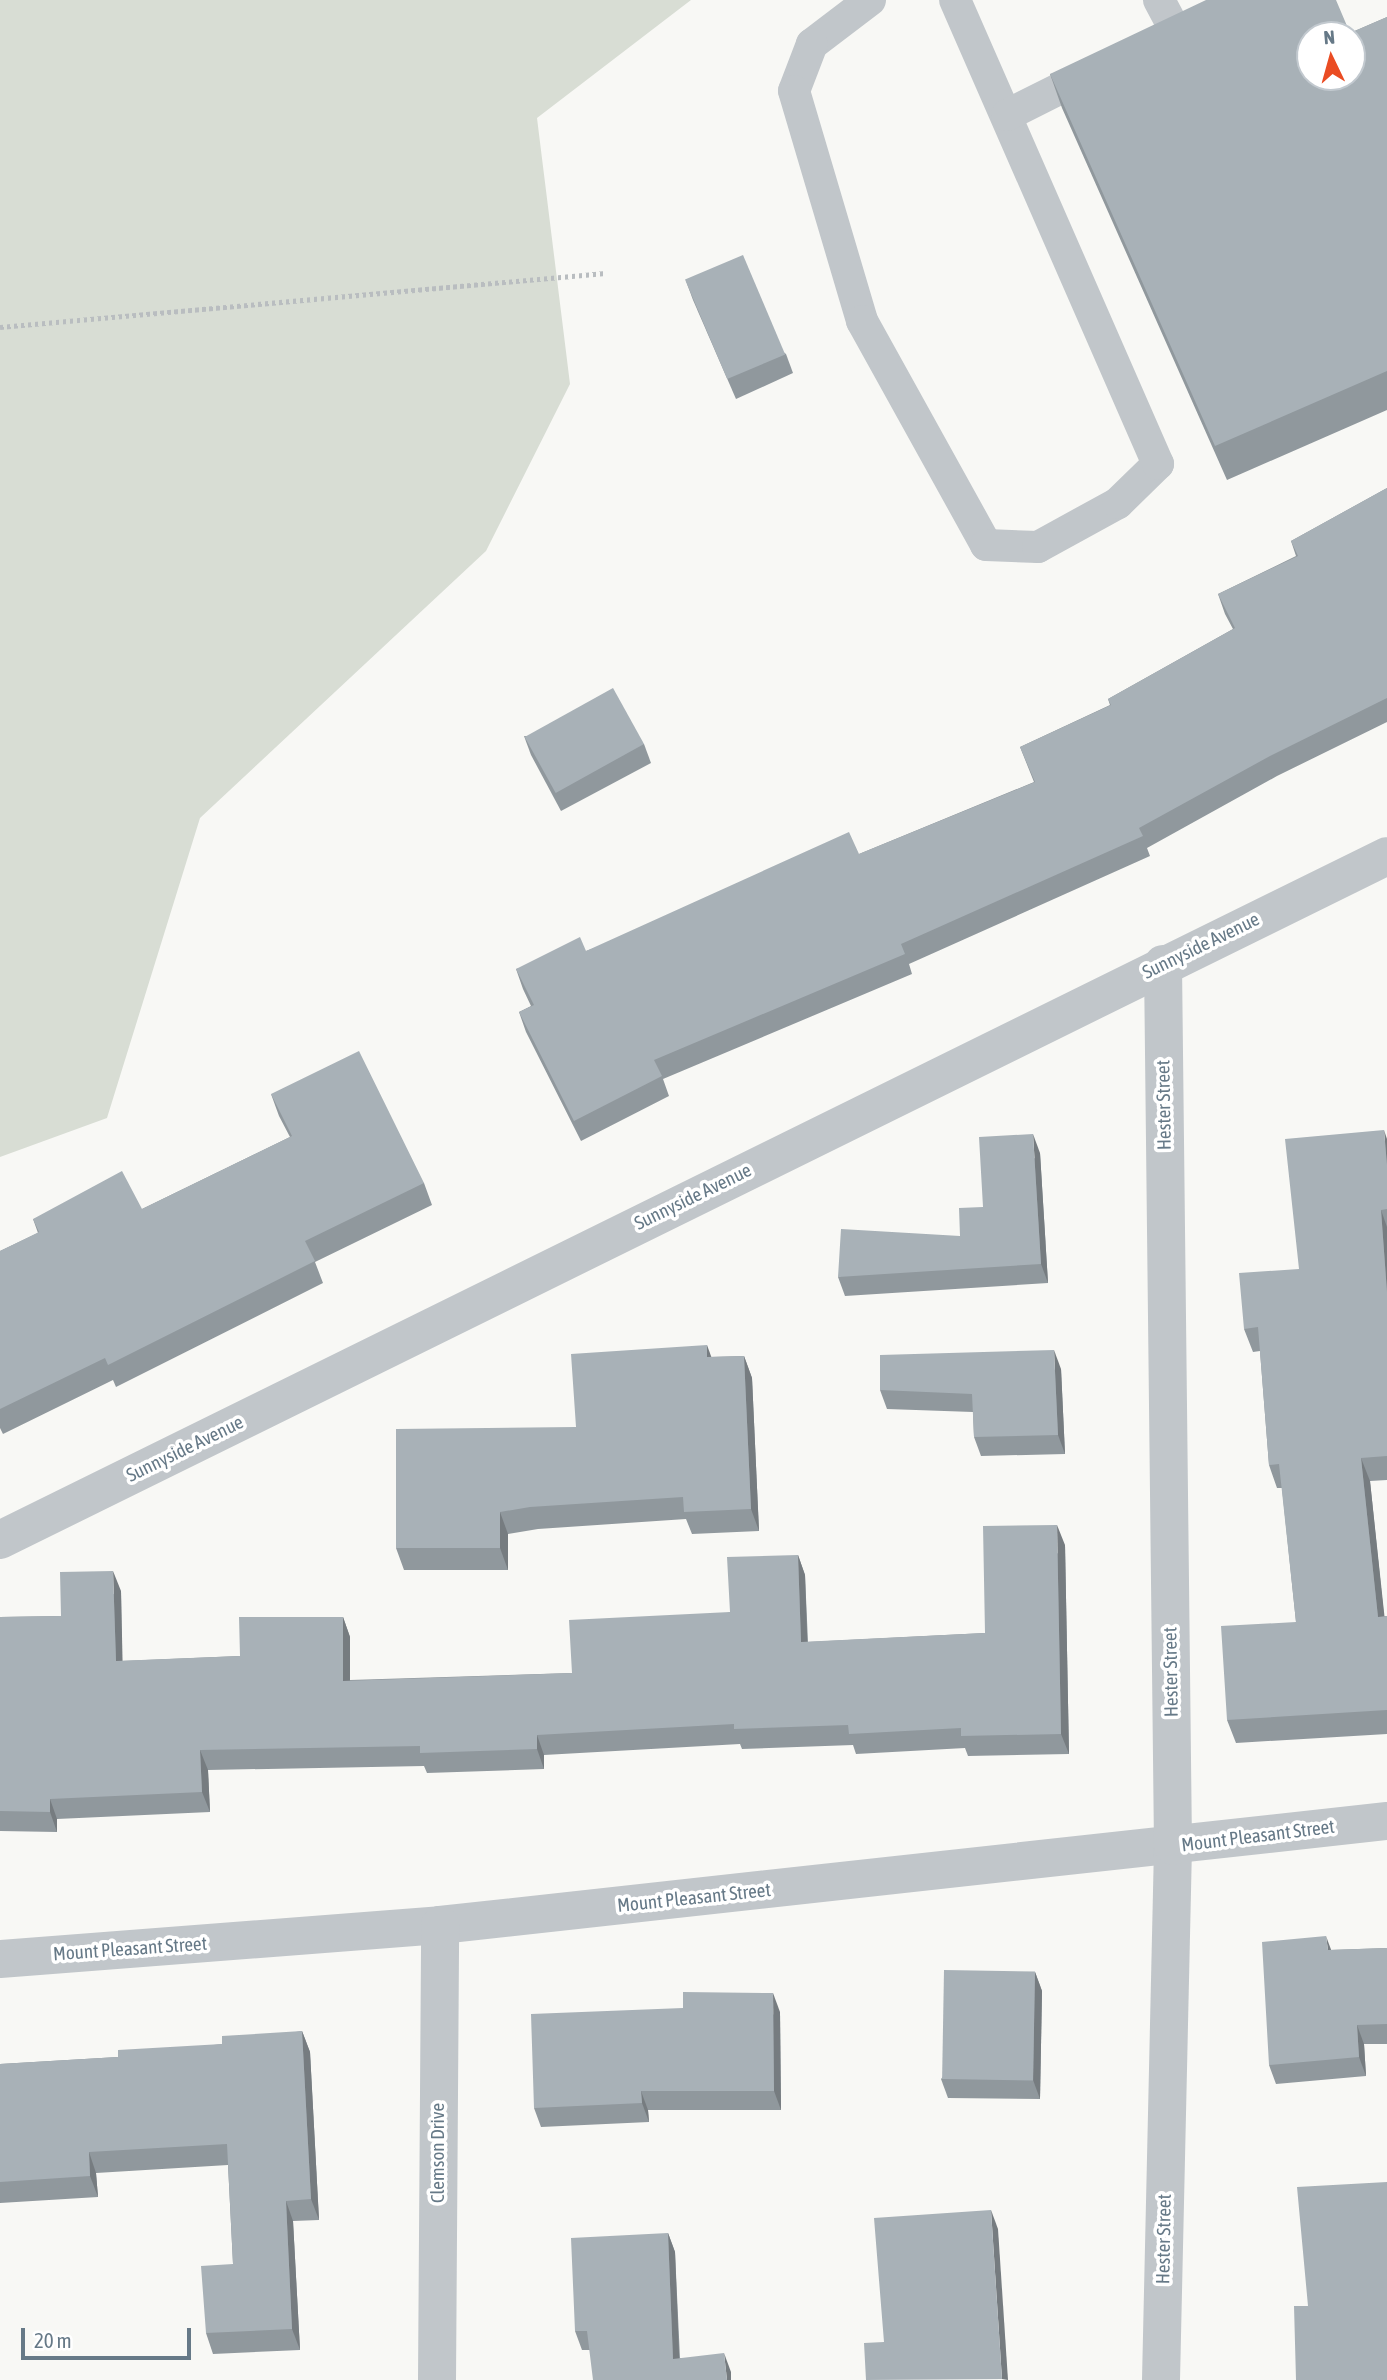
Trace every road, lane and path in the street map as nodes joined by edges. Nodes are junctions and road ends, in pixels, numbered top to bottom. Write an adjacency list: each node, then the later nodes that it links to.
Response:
1 (870, 0): 6 (lane)
2 (955, 0): 6 (lane)
3 (1159, 0): 5 (lane)
4 (1207, 14): 5 (lane)
5 (1151, 42): 6 (lane)
6 (1007, 115)
7 (606, 273): 8 (path)
8 (0, 327)
9 (1387, 856): 10 (street, Sunnyside Avenue)
10 (1163, 964): 11 (street, Sunnyside Avenue); 13 (street, Hester Street)
11 (0, 1540)
12 (1387, 1821): 13 (street, Mount Pleasant Street)
13 (1173, 1846): 14 (street, Mount Pleasant Street); 17 (street, Hester Street)
14 (440, 1925): 15 (street, Mount Pleasant Street); 16 (street, Clemson Drive)
15 (0, 1959)
16 (437, 2380)
17 (1161, 2380)

